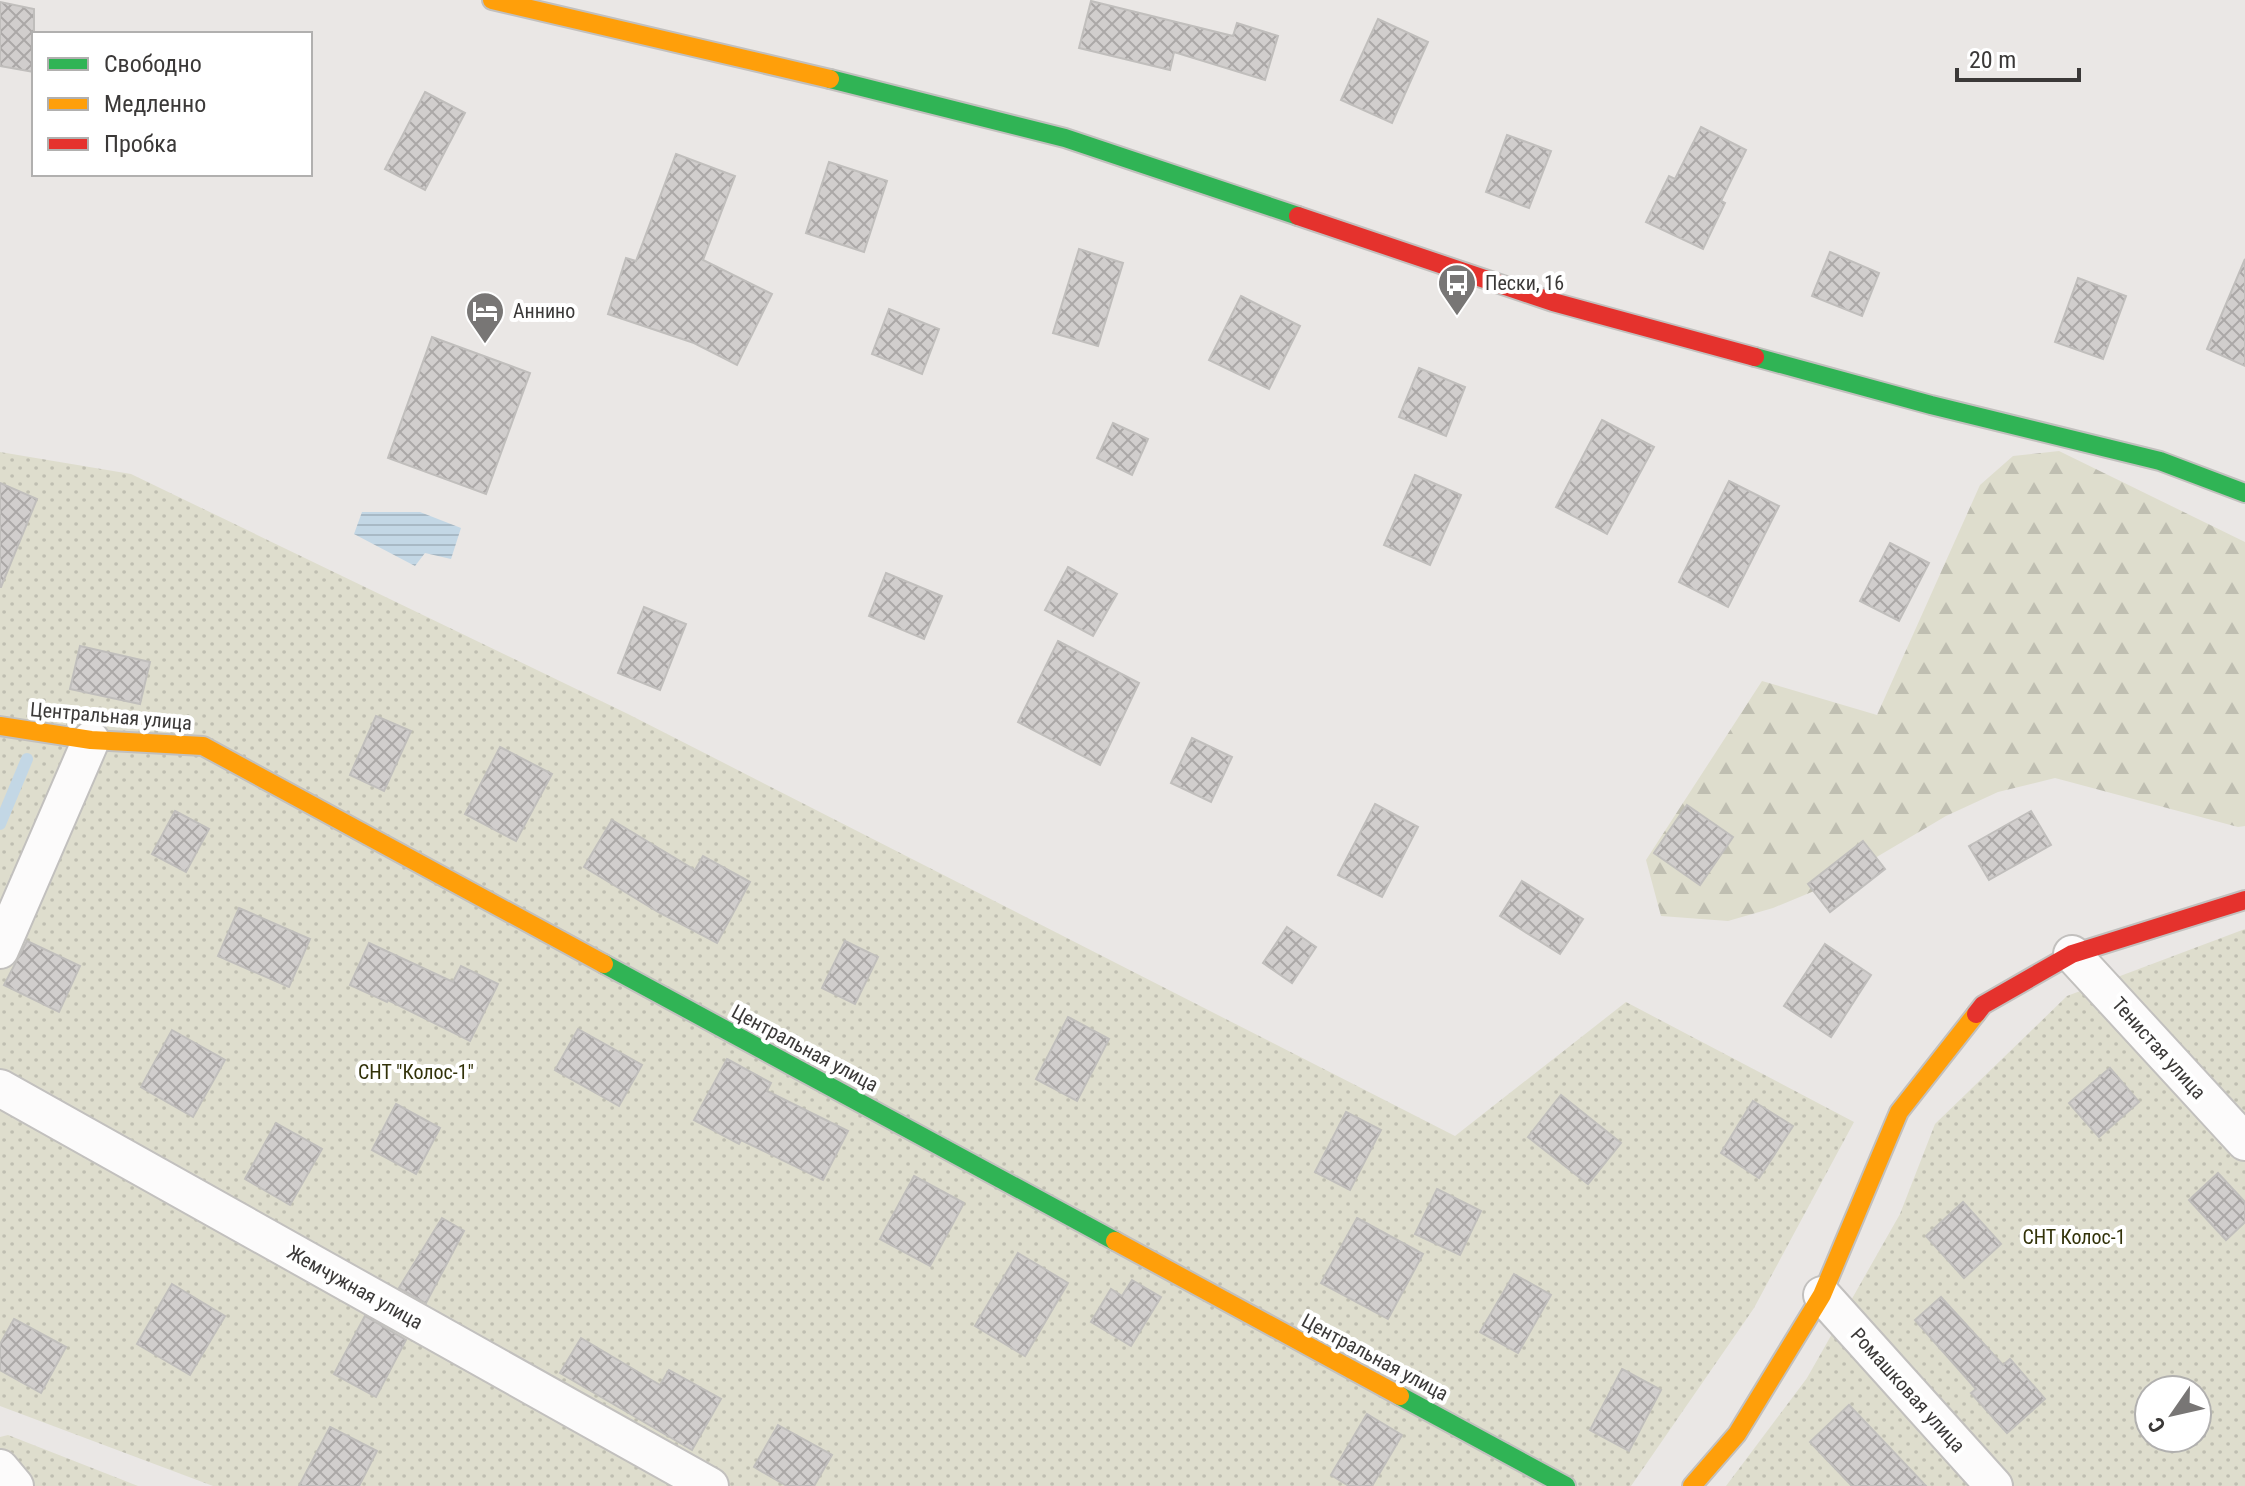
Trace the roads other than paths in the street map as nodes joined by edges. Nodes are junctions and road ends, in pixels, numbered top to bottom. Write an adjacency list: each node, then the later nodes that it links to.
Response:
1 (492, 0): 2 (street)
2 (2245, 493)
3 (0, 726): 4 (street, Центральная улица)
4 (91, 740): 6 (street); 14 (street, Центральная улица)
5 (2245, 900): 7 (street)
6 (0, 950)
7 (2072, 954): 9 (street, Тенистая улица); 10 (street)
8 (0, 1088): 13 (street, Жемчужная улица)
9 (2245, 1142)
10 (1822, 1295): 15 (street); 16 (street, Ромашковая улица)
11 (0, 1468): 12 (street)
12 (15, 1486)
13 (710, 1486)
14 (1566, 1486)
15 (1692, 1486)
16 (1994, 1486)

